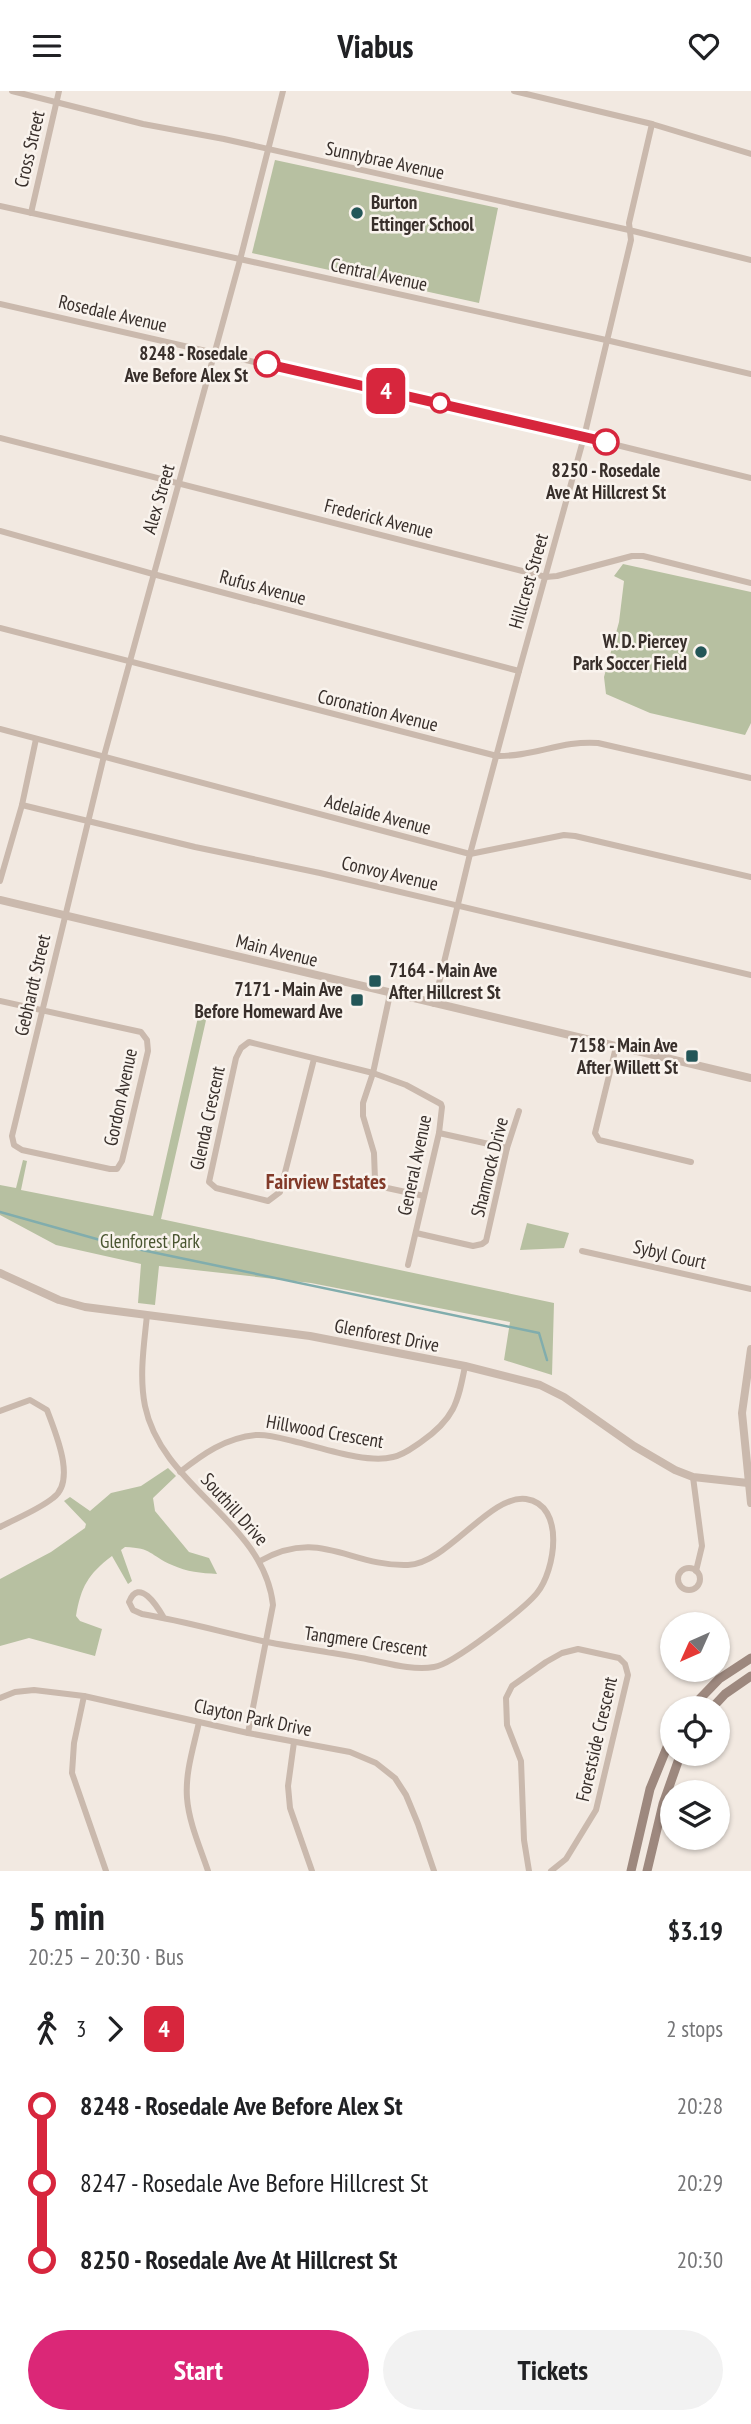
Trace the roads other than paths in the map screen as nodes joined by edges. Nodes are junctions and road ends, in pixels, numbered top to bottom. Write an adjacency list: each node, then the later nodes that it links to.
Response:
1 (12, 91): 5 (street, Sunnybrae Avenue)
2 (58, 91): 5 (street, Cross Street)
3 (283, 91): 7 (street, Alex Street)
4 (514, 91): 6 (street)
5 (56, 101): 7 (street, Sunnybrae Avenue); 10 (street, Cross Street)
6 (652, 124): 8 (street); 11 (street, Hillcrest Street)
7 (267, 150): 11 (street, Sunnybrae Avenue); 12 (street, Alex Street)
8 (751, 154)
9 (0, 206): 10 (street, Central Avenue)
10 (31, 213): 12 (street, Central Avenue)
11 (629, 230): 13 (street, Sunnybrae Avenue); 15 (street, Hillcrest Street)
12 (240, 260): 15 (street, Central Avenue); 16 (street, Alex Street)
13 (751, 260)
14 (0, 304): 16 (street, Rosedale Avenue)
15 (606, 340): 17 (street, Central Avenue); 18 (street, Hillcrest Street)
16 (214, 352): 18 (street, Rosedale Avenue); 21 (street, Alex Street)
17 (751, 374)
18 (584, 437): 20 (street, Rosedale Avenue); 24 (street, Hillcrest Street)
19 (0, 438): 21 (street, Frederick Avenue)
20 (751, 478)
21 (179, 483): 23 (street, Alex Street); 24 (street, Frederick Avenue)
22 (0, 530): 23 (street, Rufus Avenue)
23 (153, 574): 27 (street, Alex Street); 28 (street, Rufus Avenue)
24 (546, 577): 25 (street, Frederick Avenue); 28 (street, Hillcrest Street)
25 (751, 583)
26 (0, 628): 27 (street, Coronation Avenue)
27 (131, 663): 31 (street, Alex Street); 32 (street, Coronation Avenue)
28 (519, 671): 32 (street, Hillcrest Street)
29 (0, 729): 30 (street, Adelaide Avenue)
30 (36, 739): 31 (street, Adelaide Avenue); 34 (street)
31 (104, 756): 35 (street, Alex Street); 36 (street, Adelaide Avenue)
32 (497, 756): 33 (street, Coronation Avenue); 36 (street, Hillcrest Street)
33 (751, 778)
34 (22, 805): 35 (street, Convoy Avenue); 38 (street)
35 (88, 822): 40 (street, Convoy Avenue); 41 (street, Alex Street)
36 (470, 854): 37 (street, Adelaide Avenue); 40 (street, Hillcrest Street)
37 (751, 877)
38 (0, 881)
39 (0, 900): 41 (street, Main Avenue)
40 (458, 905): 42 (street, Convoy Avenue); 45 (street, Hillcrest Street)
41 (65, 915): 43 (street, Main Avenue); 46 (street, Gebhardt Street)
42 (751, 975)
43 (390, 994): 45 (street, Main Avenue); 49 (street)
44 (0, 1001): 46 (street)
45 (434, 1004): 47 (street, Main Avenue)
46 (42, 1011): 55 (street, Gebhardt Street); 55 (street, Gordon Avenue)
47 (616, 1047): 50 (street, Main Avenue); 54 (street)
48 (314, 1059): 48 (street, Glenda Crescent); 49 (street, Glenda Crescent)
49 (373, 1073): 52 (street, General Avenue); 56 (street)
50 (751, 1078)
51 (519, 1111): 53 (street, Shamrock Drive)
52 (439, 1133): 53 (street); 56 (street, General Avenue)
53 (507, 1148): 57 (street, Shamrock Drive)
54 (691, 1163)
55 (117, 1169)
56 (424, 1196): 57 (street, General Avenue)
57 (416, 1233): 59 (street, General Avenue)
58 (582, 1251): 61 (street, Sybyl Court)
59 (408, 1265)
60 (0, 1273): 62 (street, Glenforest Drive)
61 (751, 1289)
62 (147, 1315): 64 (street, Glenforest Drive); 67 (street, Southill Drive)
63 (751, 1349): 65 (street)
64 (465, 1366): 67 (street, Hillwood Crescent); 68 (street, Glenforest Drive)
65 (747, 1401): 69 (street)
66 (0, 1411): 71 (street)
67 (180, 1472): 72 (street, Southill Drive)
68 (693, 1477): 69 (street, Glenforest Drive); 73 (street)
69 (748, 1483): 70 (street)
70 (751, 1503)
71 (0, 1527)
72 (260, 1561): 75 (street, Southill Drive); 75 (street, Tangmere Crescent)
73 (696, 1571)
74 (163, 1618): 74 (street, Tangmere Crescent); 75 (street, Tangmere Crescent)
75 (266, 1641): 83 (street, Southill Drive)
76 (751, 1658): 79 (main road)
77 (751, 1677): 80 (main road)
78 (85, 1696): 81 (street, Clayton Park Drive); 82 (street, Clayton Park Drive); 87 (street)
79 (703, 1696)
80 (725, 1696)
81 (0, 1698)
82 (200, 1722): 83 (street, Clayton Park Drive); 88 (street)
83 (248, 1733): 84 (street, Clayton Park Drive)
84 (294, 1742): 89 (street); 90 (street, Clayton Park Drive)
85 (660, 1764): 93 (main road)
86 (676, 1766): 94 (main road)
87 (106, 1871)
88 (208, 1871)
89 (312, 1871)
90 (434, 1871)
91 (529, 1871): 92 (street, Forestside Crescent)
92 (551, 1871)
93 (631, 1871)
94 (647, 1871)

